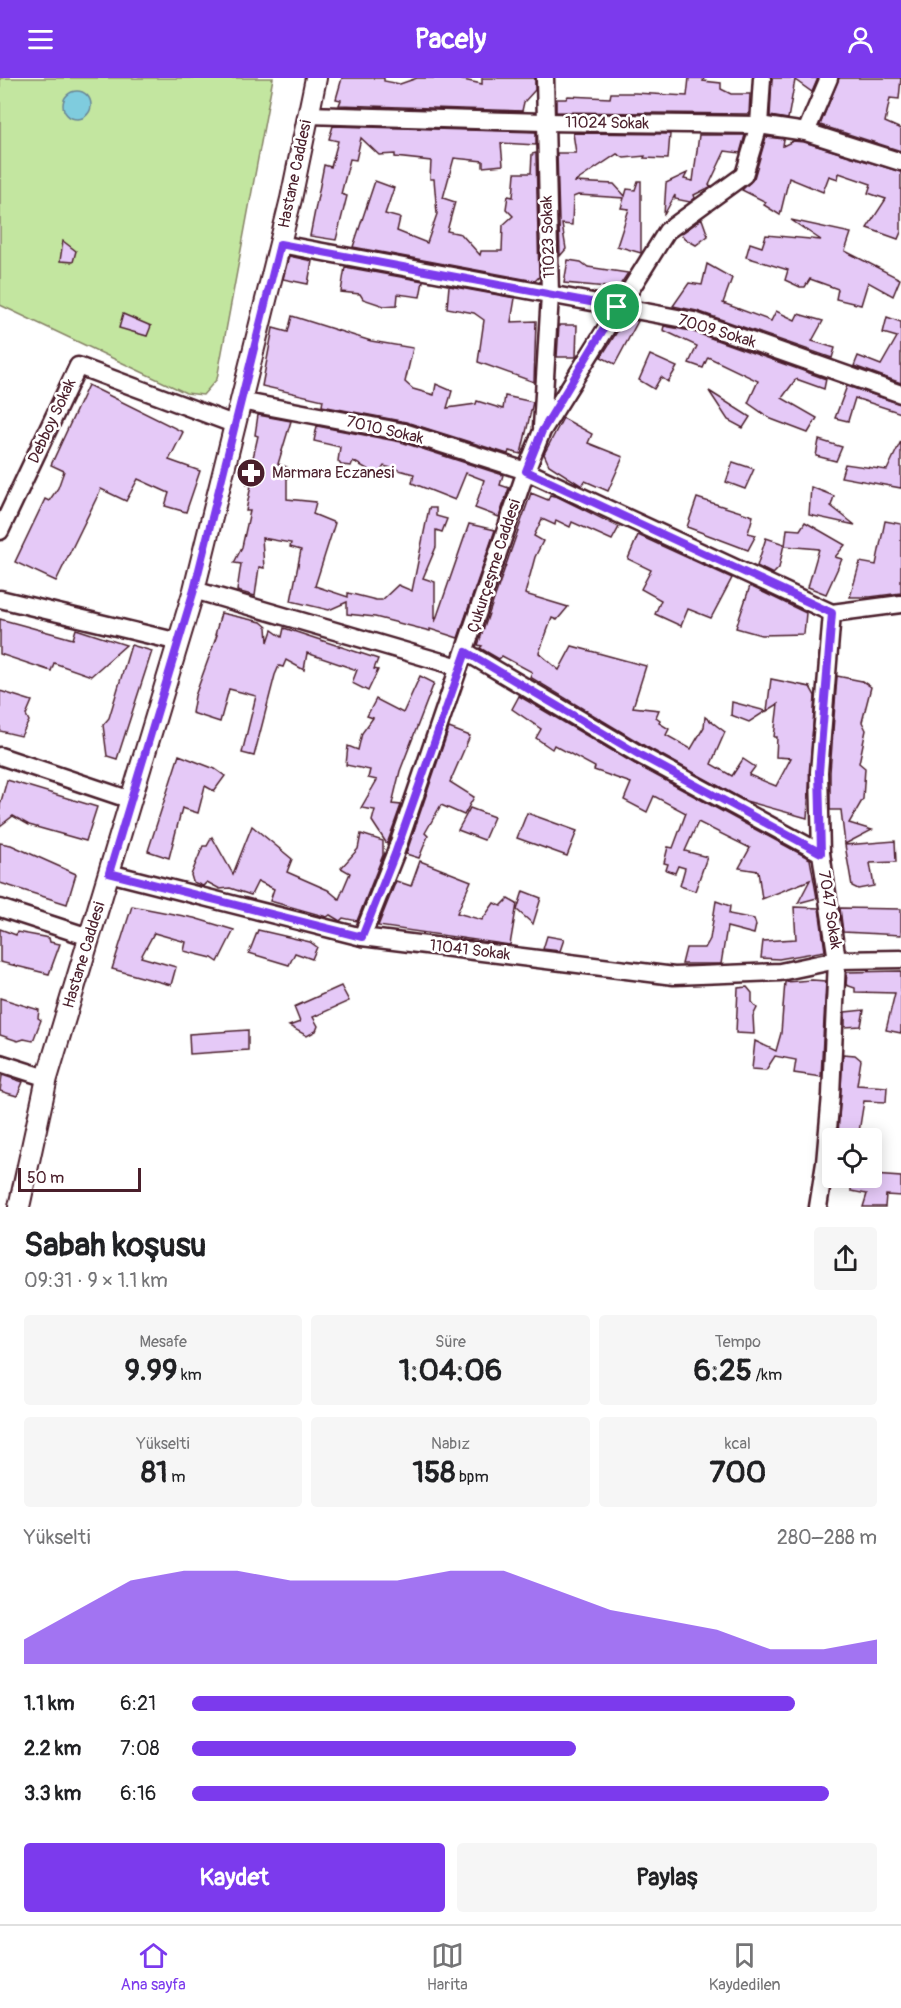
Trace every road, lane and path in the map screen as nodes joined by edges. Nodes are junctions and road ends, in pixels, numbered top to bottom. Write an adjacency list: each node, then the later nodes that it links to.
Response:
1 (316, 78): 5 (street, Hastane Caddesi)
2 (545, 78): 6 (street, 11023 Sokak)
3 (762, 78): 7 (street, Çukurçeşme Caddesi)
4 (829, 78): 8 (street)
5 (308, 115): 6 (street, 11024 Sokak); 10 (street, Hastane Caddesi)
6 (544, 122): 7 (street, 11024 Sokak); 11 (street, 11023 Sokak)
7 (759, 125): 8 (street, 11024 Sokak); 12 (street, Çukurçeşme Caddesi)
8 (806, 132): 9 (street, 11024 Sokak)
9 (901, 162)
10 (280, 244): 11 (street, 7009 Sokak); 14 (street, Hastane Caddesi)
11 (550, 295): 12 (street, 7009 Sokak); 16 (street, 11023 Sokak)
12 (617, 307): 13 (street, 7009 Sokak); 16 (street, Çukurçeşme Caddesi)
13 (901, 394)
14 (240, 401): 15 (street, Hastane Caddesi); 17 (street, 7010 Sokak)
15 (236, 425): 18 (street, Debboy Sokak); 19 (street, Hastane Caddesi)
16 (542, 431): 17 (street, Çukurçeşme Caddesi)
17 (526, 471): 22 (street, 7010 Sokak); 24 (street, Çukurçeşme Caddesi)
18 (0, 531)
19 (194, 590): 23 (street, Hastane Caddesi); 24 (street)
20 (0, 599): 23 (street)
21 (901, 604): 22 (street)
22 (832, 613): 27 (street, 7047 Sokak)
23 (179, 642): 26 (street, Hastane Caddesi)
24 (462, 660): 27 (street); 31 (street, Çukurçeşme Caddesi)
25 (0, 756): 26 (street)
26 (131, 800): 28 (street, Hastane Caddesi)
27 (821, 853): 33 (street, 7047 Sokak)
28 (109, 873): 30 (street, Hastane Caddesi); 31 (street, 11041 Sokak)
29 (0, 908): 30 (street)
30 (89, 937): 35 (street, Hastane Caddesi)
31 (362, 937): 33 (street, 11041 Sokak)
32 (901, 959): 33 (street, 11041 Sokak)
33 (837, 960): 37 (street, 7047 Sokak)
34 (0, 1062): 35 (street)
35 (47, 1078): 36 (street, Hastane Caddesi)
36 (19, 1207)
37 (818, 1207)

